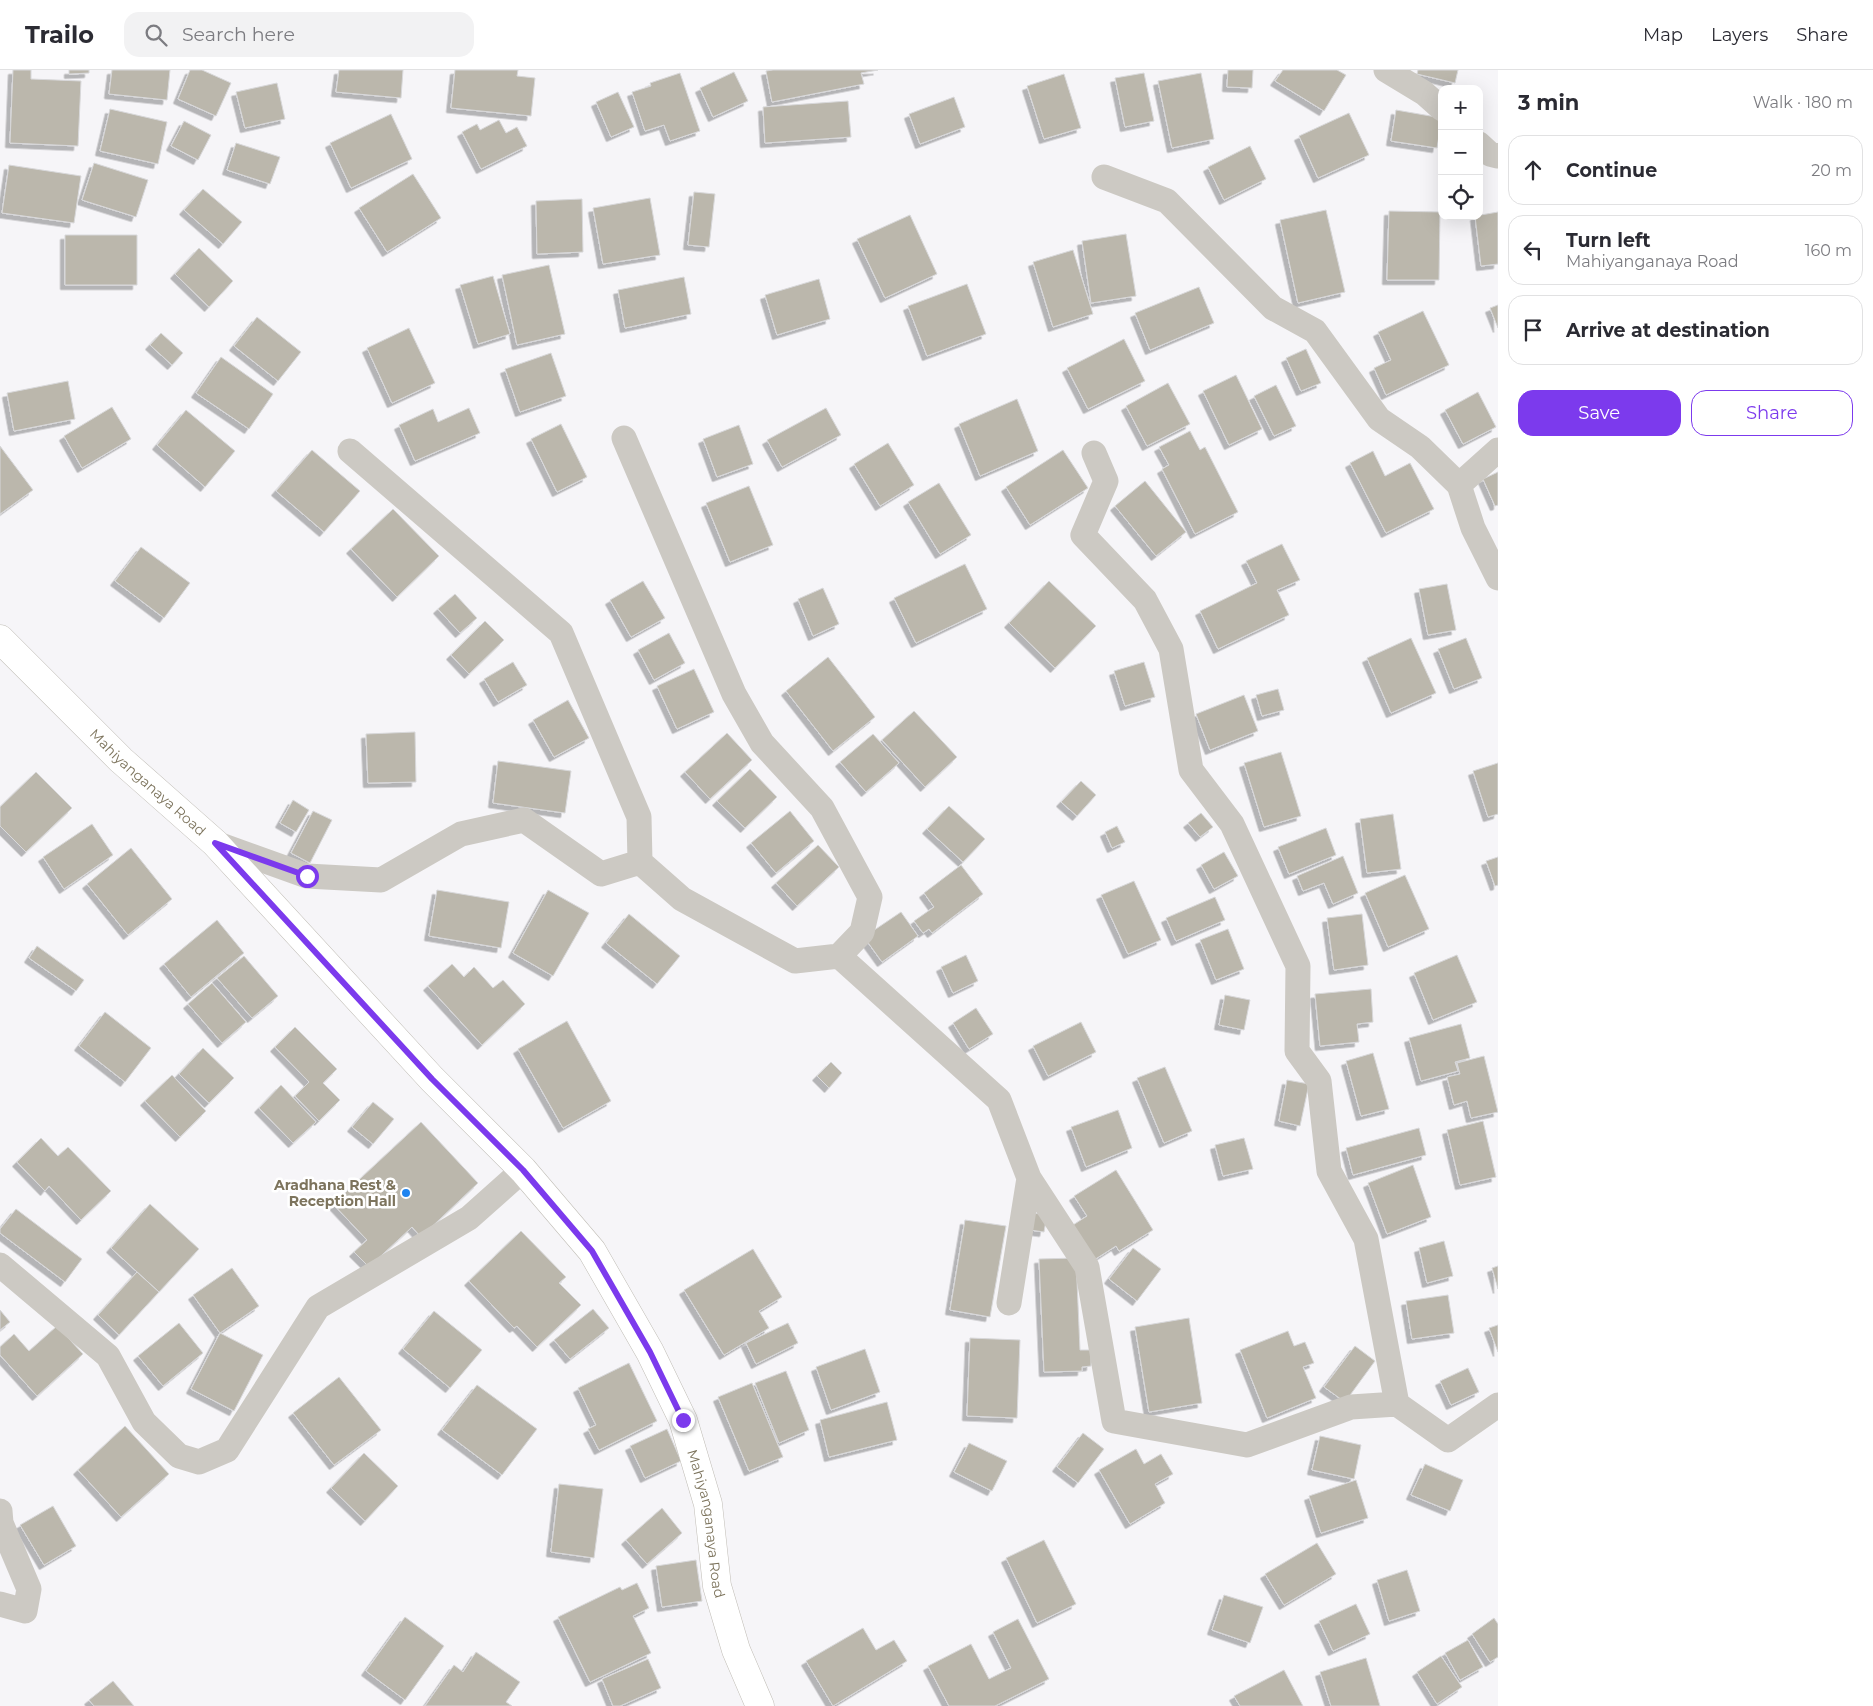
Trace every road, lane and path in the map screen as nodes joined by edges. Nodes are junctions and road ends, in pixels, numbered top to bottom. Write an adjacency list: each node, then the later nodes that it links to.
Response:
1 (1386, 70): 2 (street)
2 (1438, 105)
3 (1483, 148): 4 (street)
4 (1498, 156)
5 (1104, 176): 10 (street)
6 (624, 438): 15 (street)
7 (1498, 450): 10 (street)
8 (350, 451): 14 (street)
9 (1094, 453): 20 (street)
10 (1459, 485): 11 (street)
11 (1498, 578)
12 (0, 639): 13 (main road, Mahiyanganaya Road)
13 (215, 843): 14 (street); 16 (main road, Mahiyanganaya Road)
14 (640, 862): 15 (street)
15 (839, 956): 17 (street)
16 (523, 1170): 18 (street); 24 (main road, Mahiyanganaya Road)
17 (1029, 1178): 19 (street); 20 (street)
18 (0, 1265)
19 (1009, 1303)
20 (1397, 1404): 21 (street)
21 (1498, 1405)
22 (0, 1511): 23 (street)
23 (0, 1604)
24 (760, 1706)

